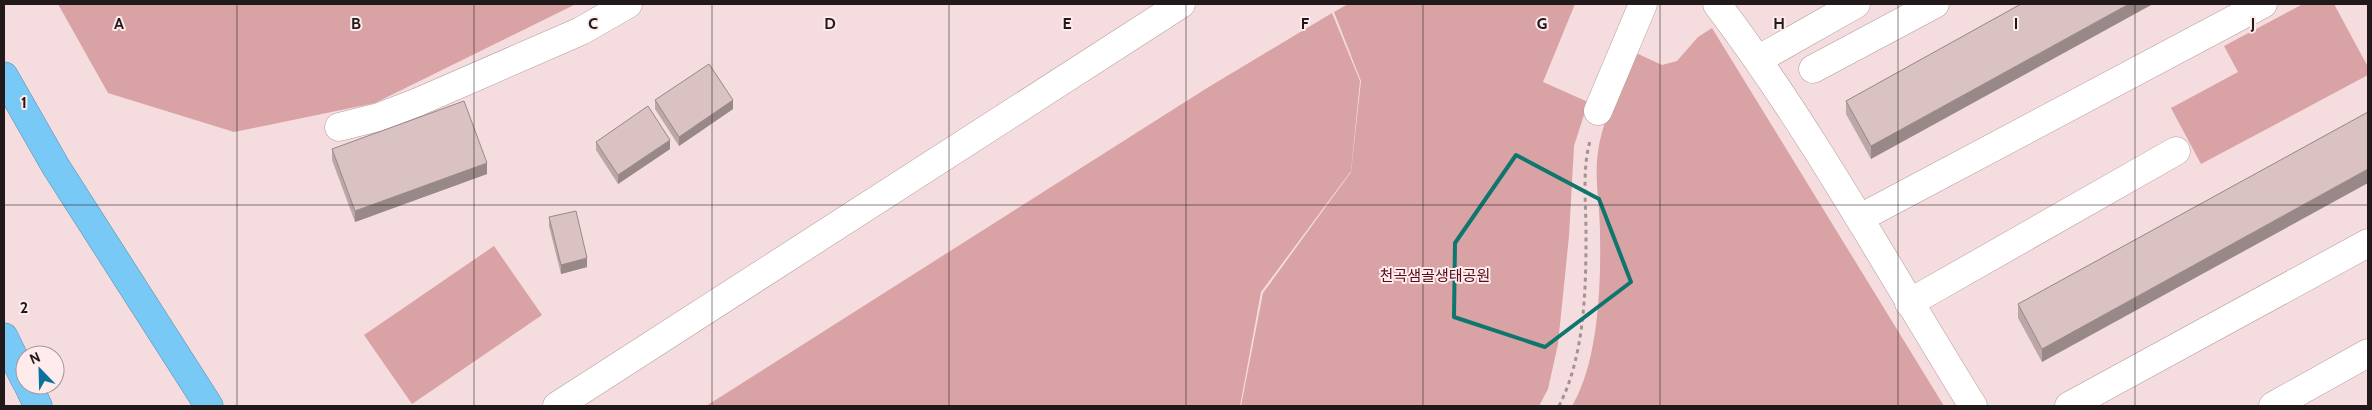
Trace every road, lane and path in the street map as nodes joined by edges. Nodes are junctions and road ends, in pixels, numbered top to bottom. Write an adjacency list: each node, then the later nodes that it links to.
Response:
1 (628, 4): 12 (street)
2 (1182, 4): 21 (street)
3 (1643, 4): 11 (street)
4 (1718, 4): 8 (street)
5 (1856, 4): 8 (street)
6 (1936, 4): 9 (street)
7 (2263, 4): 14 (street)
8 (1759, 59): 14 (street)
9 (1813, 69)
10 (4, 76): 20 (highway)
11 (1598, 112): 22 (path)
12 (339, 127)
13 (2176, 151): 16 (street)
14 (1860, 218): 16 (street)
15 (2368, 243): 24 (street)
16 (1909, 304): 23 (street)
17 (4, 336): 19 (highway)
18 (2368, 353): 25 (street)
19 (15, 359)
20 (209, 406)
21 (557, 406)
22 (1559, 406)
23 (1973, 406)
24 (2069, 406)
25 (2273, 406)

